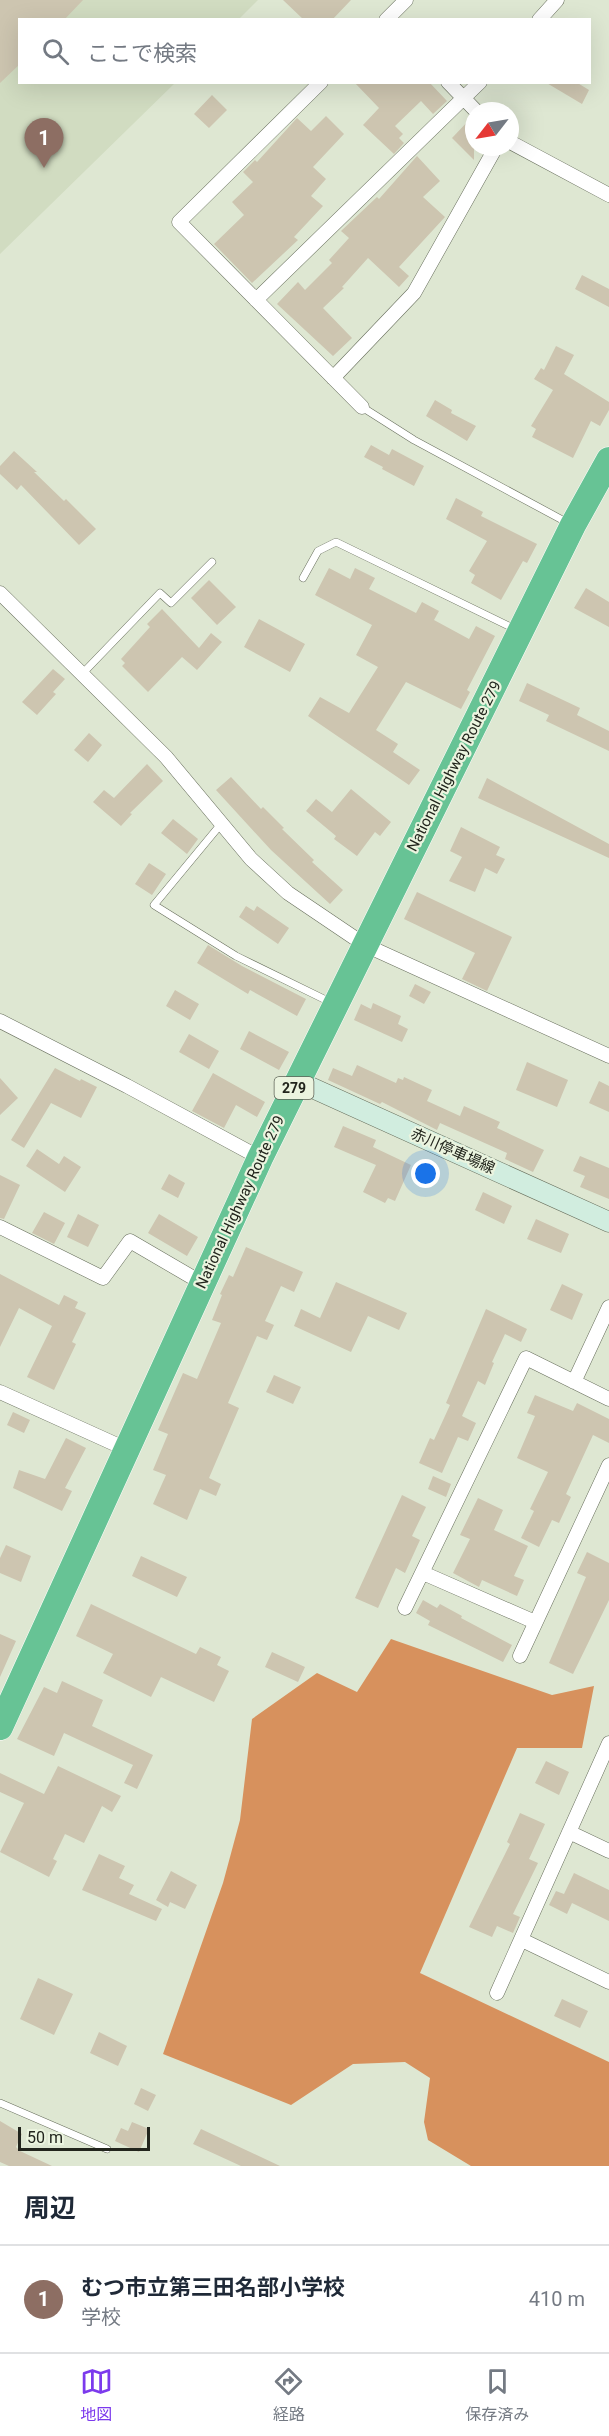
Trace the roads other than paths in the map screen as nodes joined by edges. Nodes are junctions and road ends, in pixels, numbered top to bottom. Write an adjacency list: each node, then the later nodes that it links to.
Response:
1 (406, 0): 3 (street)
2 (556, 0): 4 (street)
3 (387, 18)
4 (540, 18)
5 (319, 84): 12 (street)
6 (450, 84): 8 (street)
7 (478, 84): 8 (street)
8 (465, 100): 12 (street)
9 (519, 147): 11 (street)
10 (491, 156): 13 (street)
11 (609, 195)
12 (256, 300): 13 (street)
13 (333, 378): 14 (street)
14 (362, 407): 16 (lane)
15 (609, 460): 16 (highway, National Highway Route 279 / 279)
16 (573, 525): 20 (highway, National Highway Route 279 / 279)
17 (212, 562): 21 (lane)
18 (303, 578): 20 (lane)
19 (0, 593): 21 (street)
20 (522, 632): 23 (highway, National Highway Route 279 / 279)
21 (82, 674): 22 (street)
22 (221, 823): 23 (street); 24 (lane)
23 (365, 945): 24 (highway, National Highway Route 279 / 279); 26 (street)
24 (335, 1004): 27 (highway, National Highway Route 279 / 279)
25 (0, 1022): 28 (street)
26 (609, 1056)
27 (297, 1081): 28 (highway, National Highway Route 279 / 279); 29 (main road, 赤川停車場線)
28 (260, 1158): 31 (highway, National Highway Route 279 / 279)
29 (609, 1222)
30 (0, 1227): 31 (street)
31 (202, 1283): 36 (highway, National Highway Route 279 / 279)
32 (609, 1307): 33 (street)
33 (573, 1382): 35 (street); 38 (street)
34 (0, 1392): 36 (street)
35 (609, 1399)
36 (126, 1449): 42 (highway, National Highway Route 279 / 279)
37 (609, 1467): 40 (street)
38 (423, 1574): 39 (street); 40 (street)
39 (405, 1608)
40 (535, 1622): 41 (street)
41 (520, 1656)
42 (0, 1727)
43 (609, 1743): 44 (street)
44 (569, 1832): 45 (street); 46 (street)
45 (609, 1851)
46 (522, 1940): 47 (street); 48 (street)
47 (609, 1982)
48 (497, 1993)
49 (0, 2103): 50 (lane)
50 (107, 2149)

